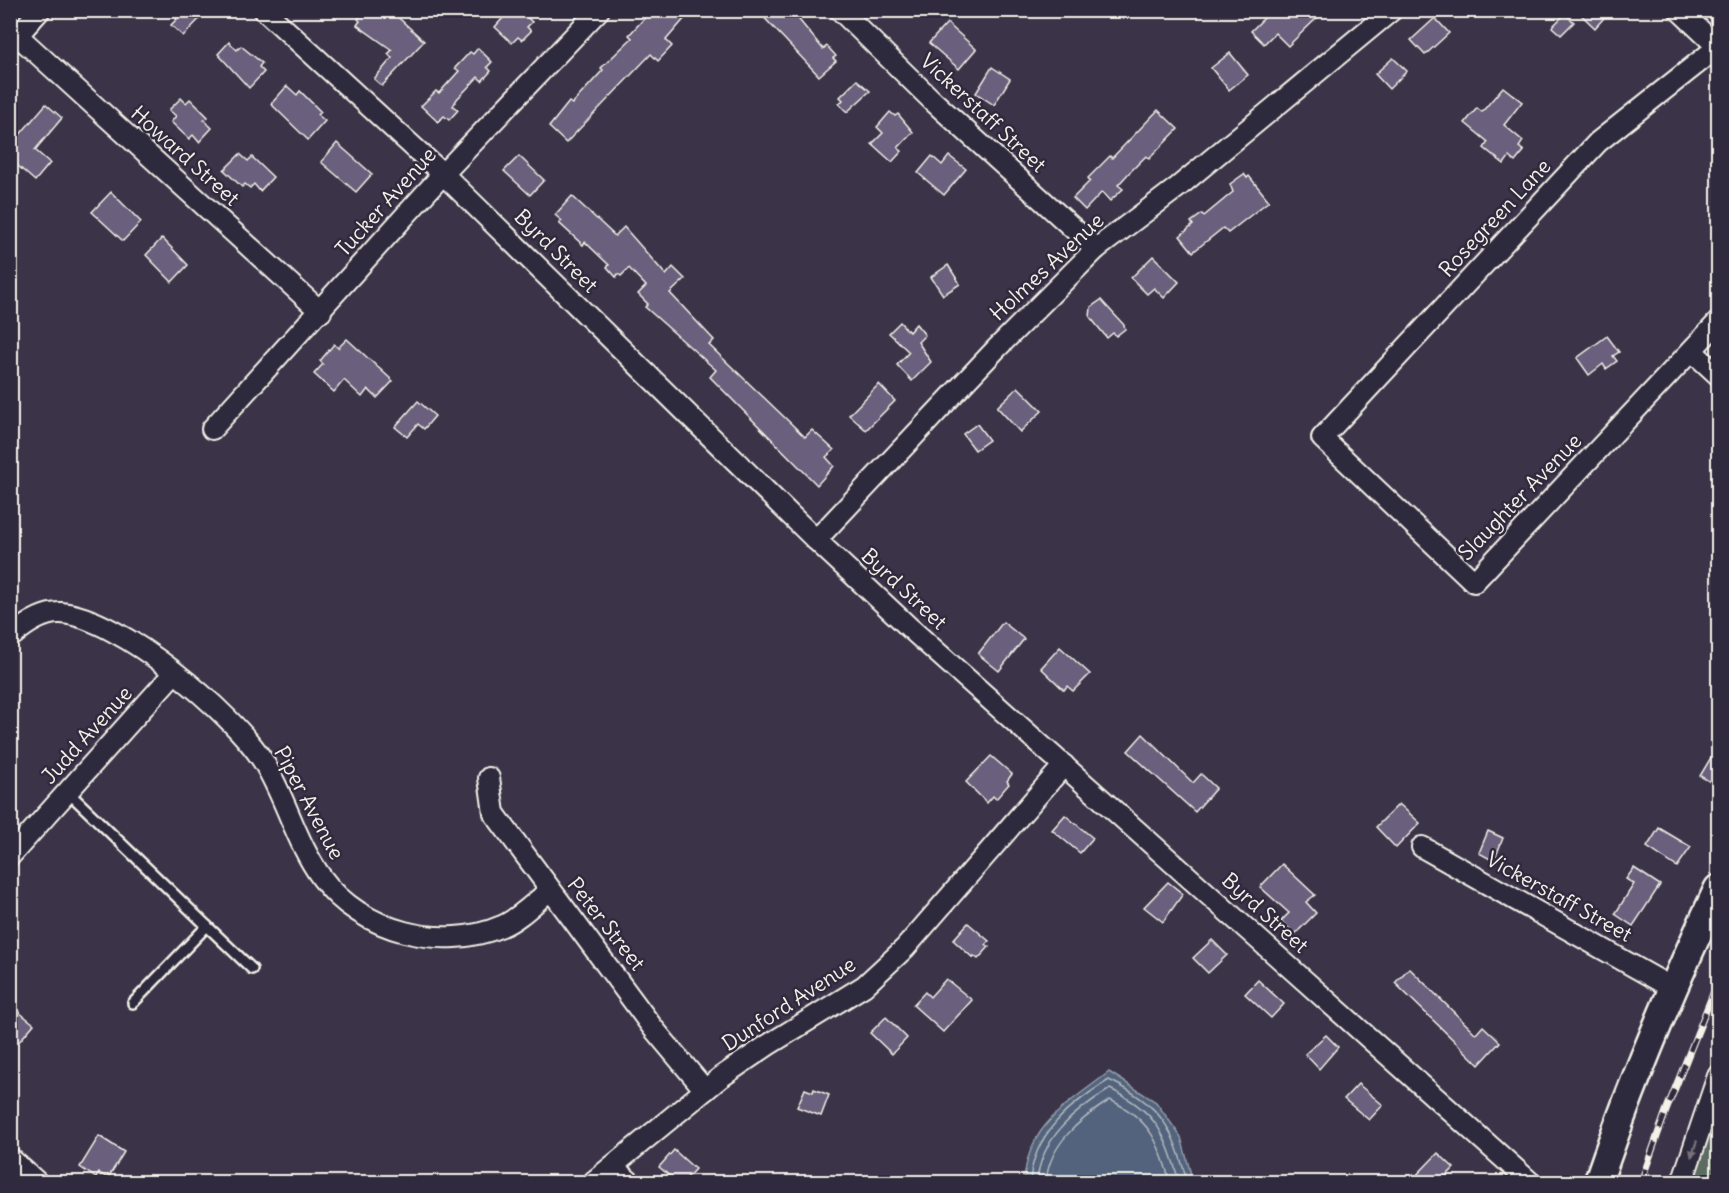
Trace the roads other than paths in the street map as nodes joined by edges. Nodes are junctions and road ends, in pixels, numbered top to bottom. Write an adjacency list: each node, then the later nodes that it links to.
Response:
1 (40, 10): 7 (street)
2 (264, 10): 9 (street, Byrd Street)
3 (599, 10): 9 (street, Tucker Avenue)
4 (840, 10): 10 (street, Vickerstaff Street)
5 (1392, 10): 10 (street, Holmes Avenue)
6 (1679, 10): 8 (street)
7 (14, 40): 11 (street, Howard Street)
8 (1719, 47): 16 (street, Rosegreen Lane)
9 (443, 174): 11 (street, Tucker Avenue); 17 (street, Byrd Street)
10 (1096, 249): 17 (street, Holmes Avenue)
11 (321, 312): 15 (street, Tucker Avenue)
12 (1719, 322): 13 (street, Slaughter Avenue)
13 (1692, 351): 14 (street); 16 (street, Slaughter Avenue)
14 (1719, 375)
15 (212, 429)
16 (1322, 438)
17 (816, 540): 20 (street, Byrd Street)
18 (13, 635): 19 (street, Piper Avenue)
19 (174, 673): 22 (street, Judd Avenue); 26 (street, Piper Avenue)
20 (1064, 765): 32 (street, Dunford Avenue); 38 (street, Byrd Street)
21 (489, 778): 26 (street, Peter Street)
22 (68, 792): 24 (street, Judd Avenue); 27 (lane)
23 (1422, 847): 29 (street, Vickerstaff Street)
24 (10, 856)
25 (1719, 889): 29 (main road)
26 (549, 891): 32 (street, Peter Street)
27 (207, 926): 28 (lane); 30 (lane)
28 (252, 969)
29 (1672, 988): 39 (main road)
30 (134, 1003)
31 (1719, 1076): 40 (street, one-way to 40)
32 (705, 1090): 34 (street, Dunford Avenue)
33 (10, 1158): 35 (street)
34 (612, 1167): 36 (street, Dunford Avenue); 37 (street)
35 (37, 1182)
36 (593, 1182)
37 (630, 1182)
38 (1530, 1182)
39 (1598, 1182)
40 (1682, 1182)

